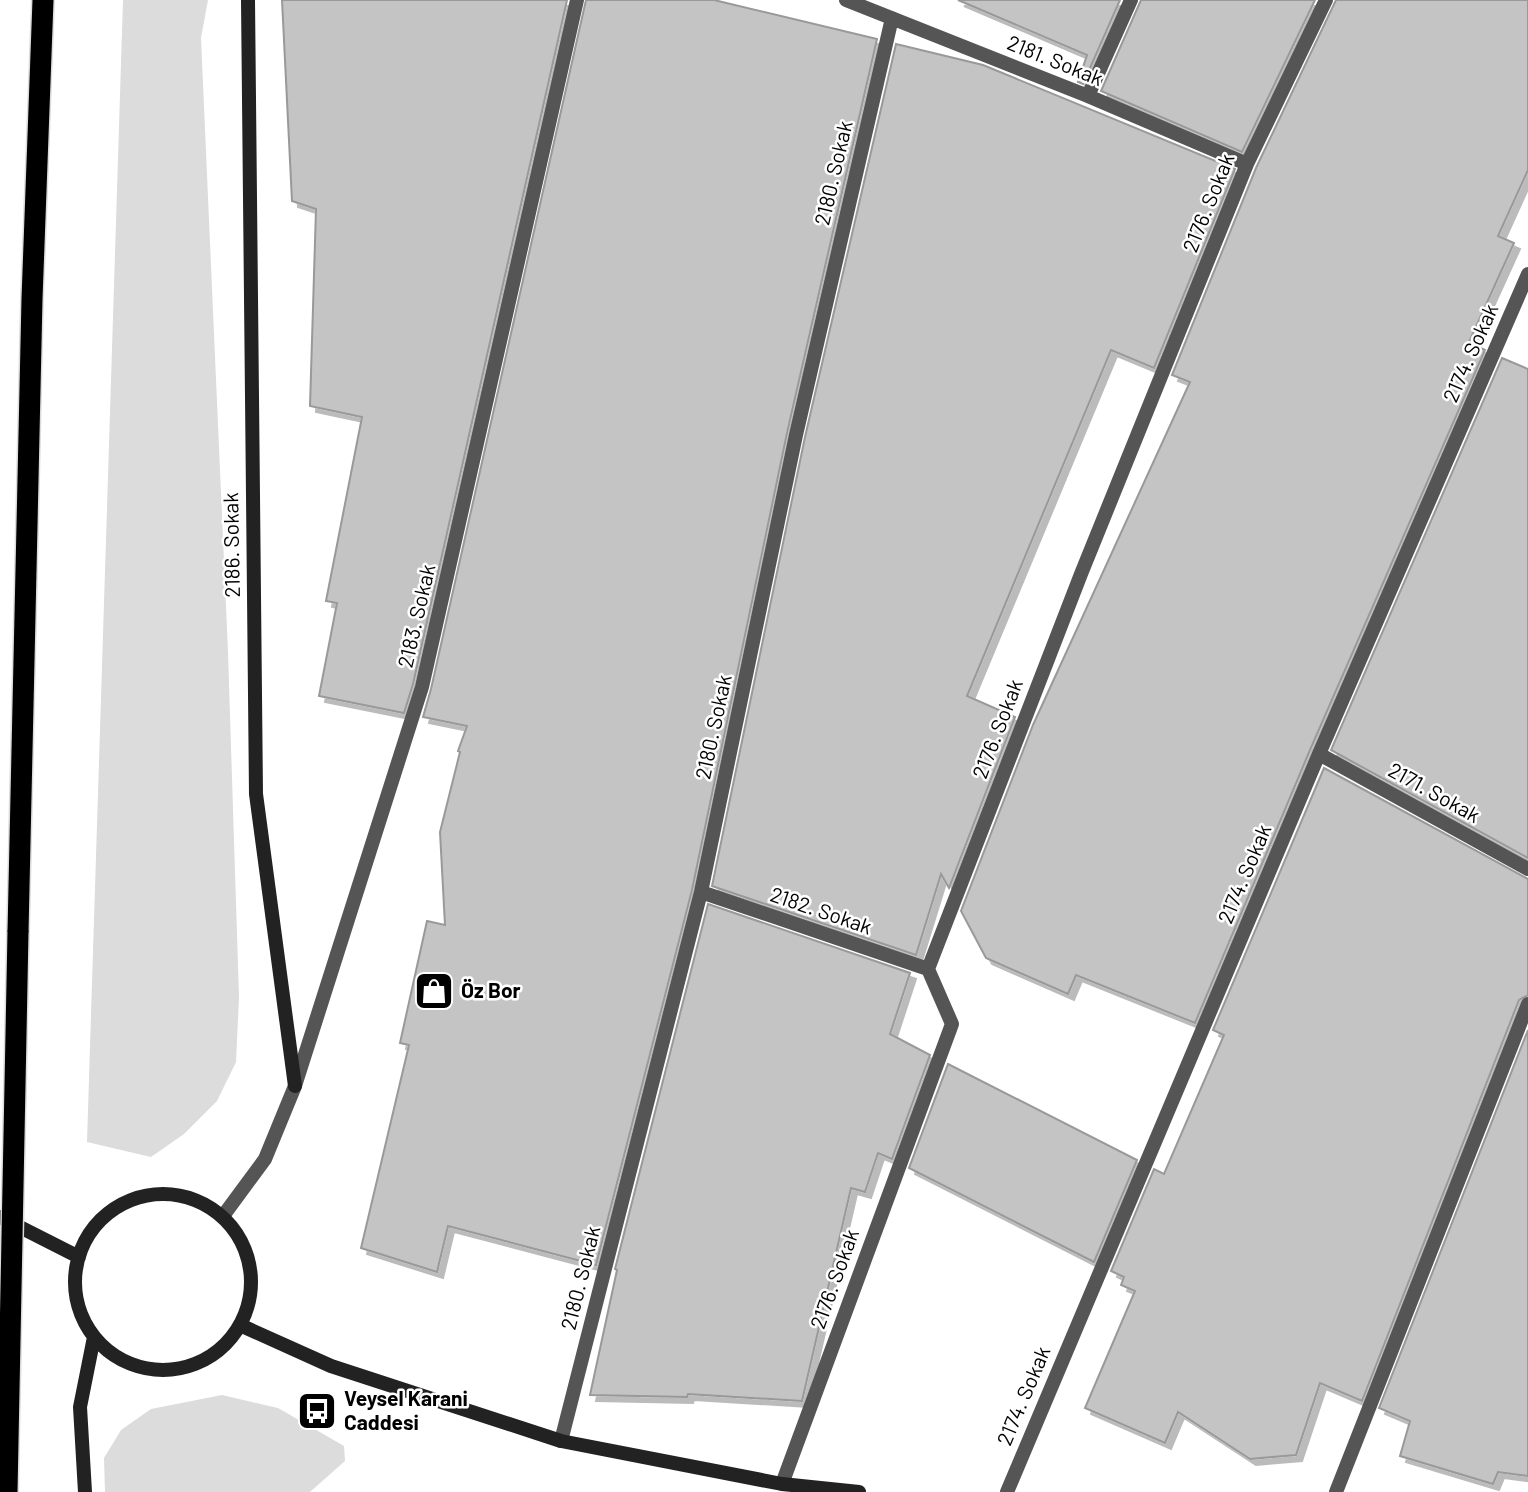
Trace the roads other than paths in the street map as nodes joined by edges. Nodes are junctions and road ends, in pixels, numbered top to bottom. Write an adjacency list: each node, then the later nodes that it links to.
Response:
1 (43, 0): 24 (highway, bridge)
2 (248, 0): 16 (main road, 2186. Sokak)
3 (577, 0): 16 (street, 2183. Sokak)
4 (1131, 0): 8 (street)
5 (1326, 0): 9 (street, 2176. Sokak)
6 (848, 1): 7 (street, 2181. Sokak)
7 (892, 18): 8 (street, 2181. Sokak); 13 (street, 2180. Sokak)
8 (1088, 96): 9 (street, 2181. Sokak)
9 (1247, 164): 14 (street, 2176. Sokak)
10 (1528, 275): 11 (street, 2174. Sokak)
11 (1319, 754): 12 (street, 2171. Sokak); 27 (street, 2174. Sokak)
12 (1528, 869)
13 (701, 892): 14 (street, 2182. Sokak); 22 (street, 2180. Sokak)
14 (928, 969): 23 (street, 2176. Sokak)
15 (1528, 1004): 28 (street)
16 (295, 1086): 17 (street, 2183. Sokak)
17 (223, 1216): 19 (main road); 20 (main road)
18 (0, 1217): 19 (main road)
19 (79, 1256): 21 (main road)
20 (240, 1325): 21 (main road); 22 (main road)
21 (94, 1337): 25 (main road)
22 (561, 1441): 23 (main road)
23 (782, 1484): 26 (main road)
24 (7, 1492)
25 (85, 1492)
26 (859, 1492)
27 (1007, 1492)
28 (1336, 1492)

